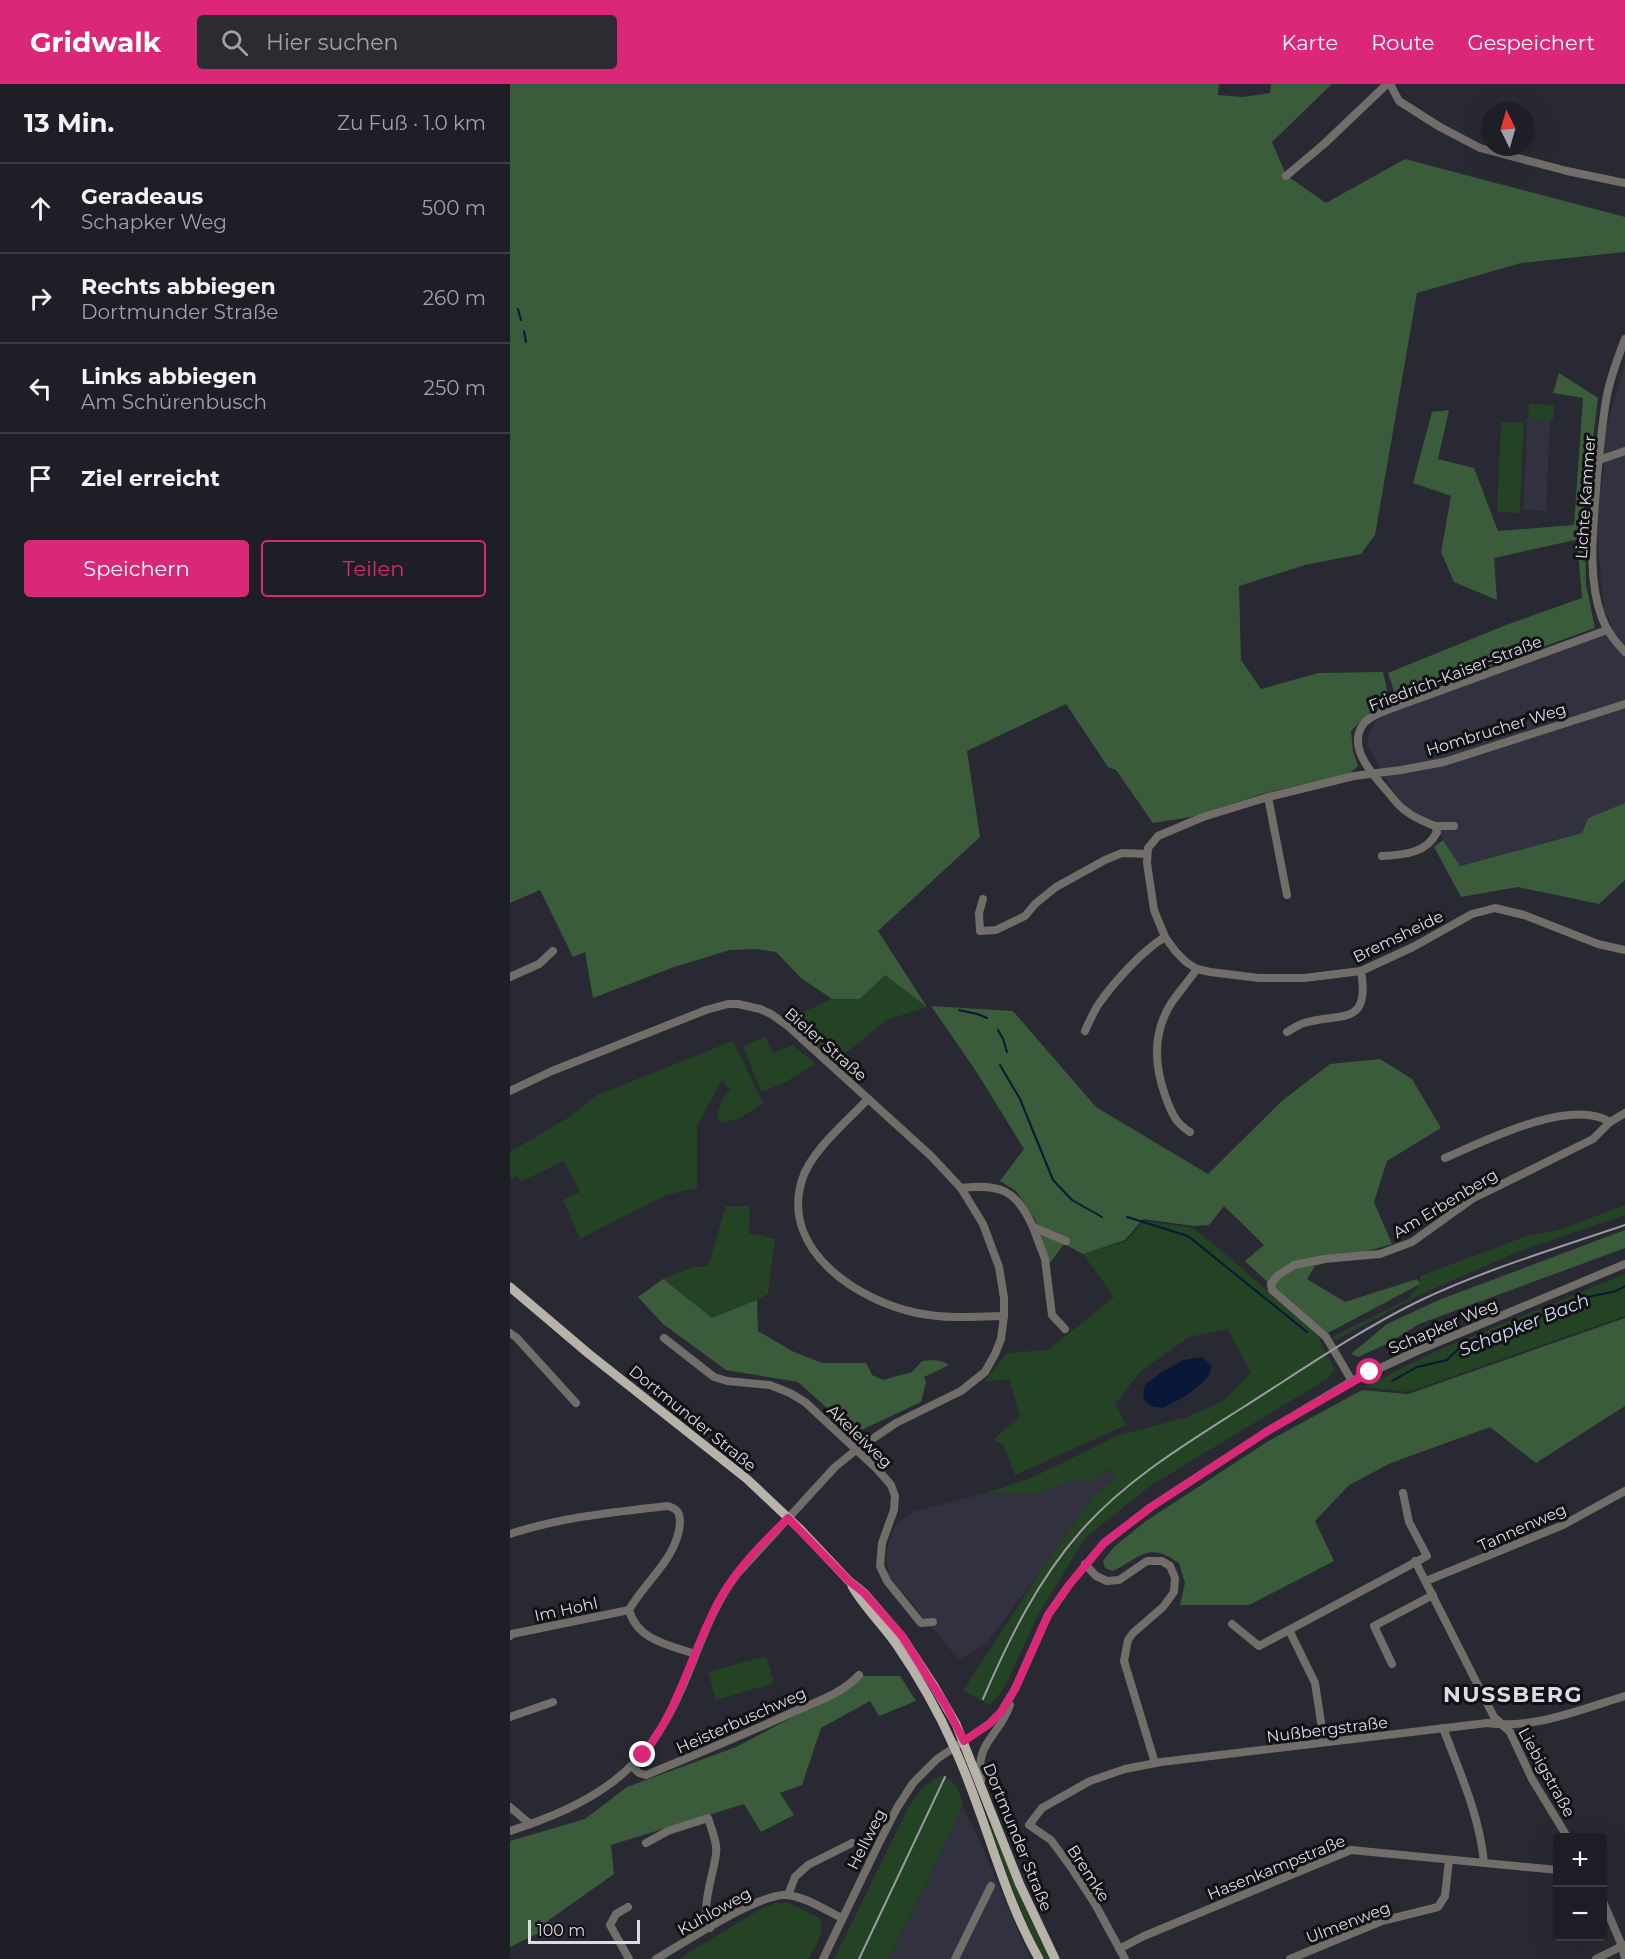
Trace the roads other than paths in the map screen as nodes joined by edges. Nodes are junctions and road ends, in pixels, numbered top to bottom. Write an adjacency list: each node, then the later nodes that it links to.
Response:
1 (1389, 84): 2 (street); 3 (street)
2 (1286, 176)
3 (1625, 183)
4 (1625, 339): 6 (street, Lichte Kammer)
5 (1625, 451): 6 (street)
6 (1599, 460): 7 (street, Lichte Kammer)
7 (1607, 630): 8 (street, Lichte Kammer); 10 (street, Friedrich-Kaiser-Straße)
8 (1625, 652)
9 (1625, 704): 10 (street, Hombrucher Weg)
10 (1373, 774): 11 (street, Hombrucher Weg); 12 (street)
11 (1268, 797): 14 (street, Hombrucher Weg); 16 (street)
12 (1435, 825): 13 (street); 15 (street)
13 (1454, 825)
14 (1147, 854): 17 (street); 18 (street)
15 (1382, 856)
16 (1287, 895)
17 (984, 899)
18 (1165, 937): 21 (street); 24 (street)
19 (1625, 950): 22 (street, Bremsheide)
20 (553, 951): 23 (street)
21 (1197, 969): 22 (street, Bremsheide); 30 (street)
22 (1361, 971): 25 (street)
23 (510, 977)
24 (1085, 1030)
25 (1287, 1032)
26 (510, 1090): 27 (street, Bieler Straße)
27 (868, 1099): 32 (street, Bieler Straße); 37 (street)
28 (1625, 1113): 29 (street, Am Erbenberg)
29 (1610, 1122): 31 (street, Am Erbenberg); 41 (street, Am Erbenberg)
30 (1190, 1132)
31 (1445, 1158)
32 (961, 1188): 33 (street); 37 (street, Bieler Straße)
33 (1033, 1227): 34 (street); 38 (street)
34 (1066, 1241)
35 (1625, 1264): 41 (street, Schapker Weg)
36 (510, 1287): 46 (main road, Dortmunder Straße)
37 (1004, 1316): 43 (street, Bieler Straße)
38 (1065, 1329)
39 (510, 1333): 42 (street)
40 (664, 1338): 43 (street, Akeleiweg)
41 (1352, 1381): 49 (street, Schapker Weg)
42 (576, 1403)
43 (856, 1450): 46 (street, Bieler Straße); 54 (street, Akeleiweg)
44 (1625, 1491): 51 (street, Tannenweg)
45 (1402, 1493): 48 (street)
46 (788, 1518): 50 (main road, Dortmunder Straße); 58 (street, Bieler Straße)
47 (510, 1534): 53 (street)
48 (1415, 1561): 51 (street, Liebigstraße); 56 (street)
49 (1085, 1564): 61 (street, Schapker Weg); 70 (street)
50 (849, 1581): 67 (main road, Dortmunder Straße); 69 (main road, Dortmunder Straße)
51 (1426, 1581): 52 (street, Liebigstraße)
52 (1433, 1595): 59 (street); 65 (street, Liebigstraße)
53 (629, 1610): 57 (street, Im Hohl); 58 (street)
54 (933, 1622)
55 (1232, 1624): 56 (street)
56 (1289, 1630): 68 (street)
57 (510, 1636)
58 (695, 1654): 71 (street, Bieler Straße)
59 (1392, 1664)
60 (859, 1675): 71 (street, Heisterbuschweg)
61 (1015, 1689): 67 (street, Schapker Weg); 72 (street)
62 (1625, 1696): 65 (street, Nußbergstraße)
63 (553, 1702): 64 (street)
64 (510, 1718)
65 (1505, 1726): 66 (street, Nußbergstraße); 77 (street, Liebigstraße)
66 (1443, 1728): 68 (street, Nußbergstraße); 81 (street)
67 (964, 1741): 69 (street, Schapker Weg); 72 (main road, Dortmunder Straße)
68 (1324, 1742): 70 (street, Nußbergstraße)
69 (954, 1747): 87 (street, Hellweg); 95 (main road, Dortmunder Straße)
70 (1155, 1763): 74 (street, Nußbergstraße)
71 (632, 1766): 75 (street, Bieler Straße)
72 (982, 1788): 96 (main road, Dortmunder Straße)
73 (510, 1807): 75 (street)
74 (1039, 1812): 90 (street, Bremke)
75 (530, 1824): 76 (street, Bieler Straße)
76 (510, 1831)
77 (1565, 1833)
78 (646, 1843): 88 (street)
79 (852, 1843): 84 (street)
80 (1449, 1860): 81 (street, Hasenkampstraße); 90 (street, Hasenkampstraße); 98 (street, Ulmenweg)
81 (1484, 1862): 82 (street, Hasenkampstraße)
82 (1553, 1870)
83 (991, 1886): 94 (street)
84 (788, 1895): 87 (street); 88 (street, Kuhloweg)
85 (628, 1907): 91 (street)
86 (1607, 1910): 89 (street)
87 (842, 1918): 93 (street, Hellweg)
88 (710, 1928): 92 (street, Kuhloweg)
89 (1623, 1946): 99 (street); 100 (street)
90 (1119, 1948): 97 (street, Bremke)
91 (629, 1959)
92 (656, 1959)
93 (823, 1959)
94 (955, 1959)
95 (1039, 1959)
96 (1055, 1959)
97 (1125, 1959)
98 (1290, 1959)
99 (1596, 1959)
100 (1625, 1959)

